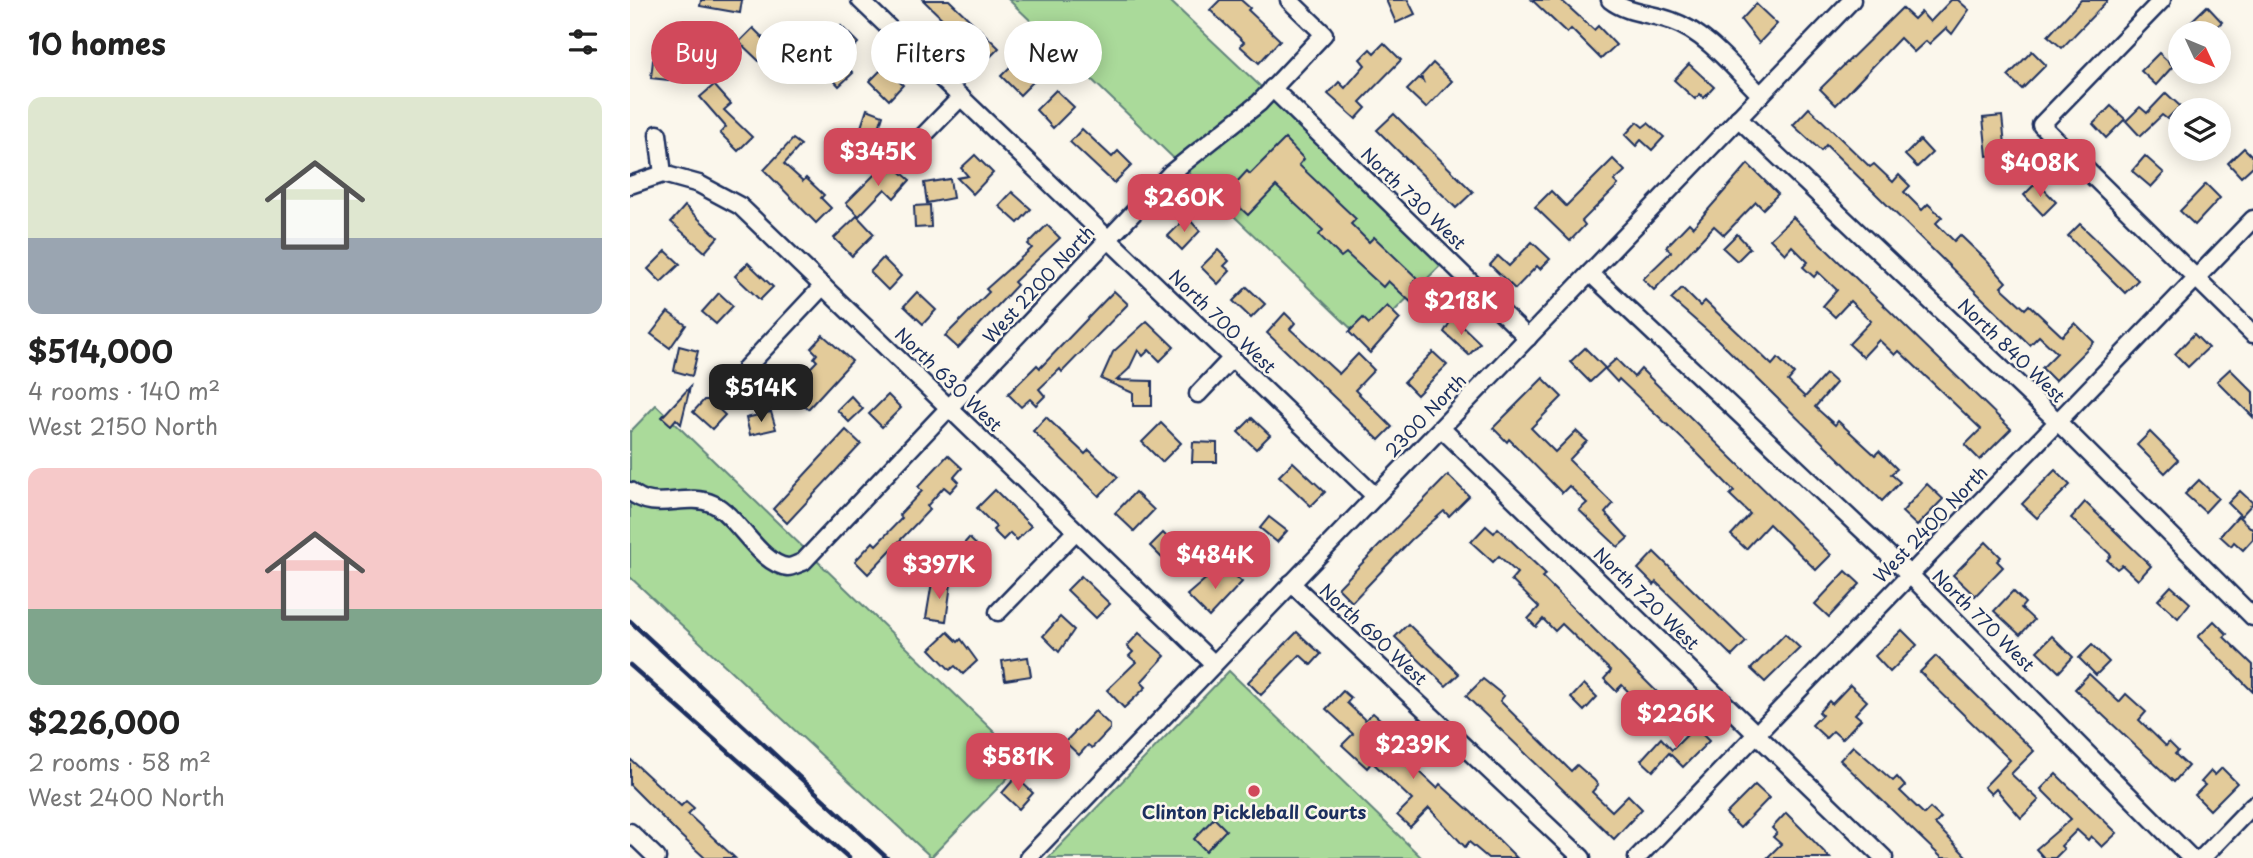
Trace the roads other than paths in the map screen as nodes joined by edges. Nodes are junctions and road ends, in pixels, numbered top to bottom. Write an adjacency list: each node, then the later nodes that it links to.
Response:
1 (860, 0): 8 (street, North 700 West)
2 (1289, 0): 6 (street, West 2200 North)
3 (1610, 0): 7 (street)
4 (1852, 0): 7 (street, 2300 North)
5 (2162, 0): 17 (street)
6 (1272, 88): 15 (street, West 2200 North); 20 (street, North 730 West)
7 (1761, 95): 9 (street, 2300 North)
8 (961, 97): 11 (street); 15 (street, North 700 West)
9 (1738, 118): 16 (street, 2300 North); 25 (street, North 840 West)
10 (658, 134): 12 (street)
11 (923, 136)
12 (663, 174): 13 (street); 18 (street, North 630 West)
13 (630, 185)
14 (2253, 219): 17 (street, West 2400 North)
15 (1108, 239): 21 (street, North 700 West); 24 (street, West 2200 North)
16 (1590, 273): 20 (street, 2300 North); 30 (street, North 770 West)
17 (2196, 278): 19 (street); 25 (street, West 2400 North)
18 (823, 286): 22 (street); 24 (street, North 630 West)
19 (2253, 334)
20 (1528, 338): 26 (street, 2300 North)
21 (1232, 358): 23 (street); 28 (street, North 700 West)
22 (746, 368)
23 (1198, 394)
24 (949, 408): 27 (street, West 2200 North); 29 (street, North 630 West)
25 (2058, 422): 30 (street, West 2400 North); 33 (street, North 840 West)
26 (1441, 428): 28 (street, 2300 North); 35 (street, North 720 West)
27 (630, 491)
28 (1375, 496): 31 (street, 2300 North)
29 (1076, 531): 32 (street); 34 (street, North 630 West)
30 (1910, 575): 35 (street, West 2400 North); 43 (street, North 770 West)
31 (1292, 583): 34 (street, 2300 North); 40 (street, North 690 West)
32 (998, 612)
33 (2253, 617)
34 (1214, 664): 39 (street, 2300 North)
35 (1758, 733): 41 (street, West 2400 North); 42 (street, North 720 West)
36 (2253, 805): 44 (street)
37 (630, 832): 38 (street)
38 (657, 858)
39 (1028, 858)
40 (1582, 858)
41 (1637, 858)
42 (1884, 858)
43 (2192, 858)
44 (2202, 858)

